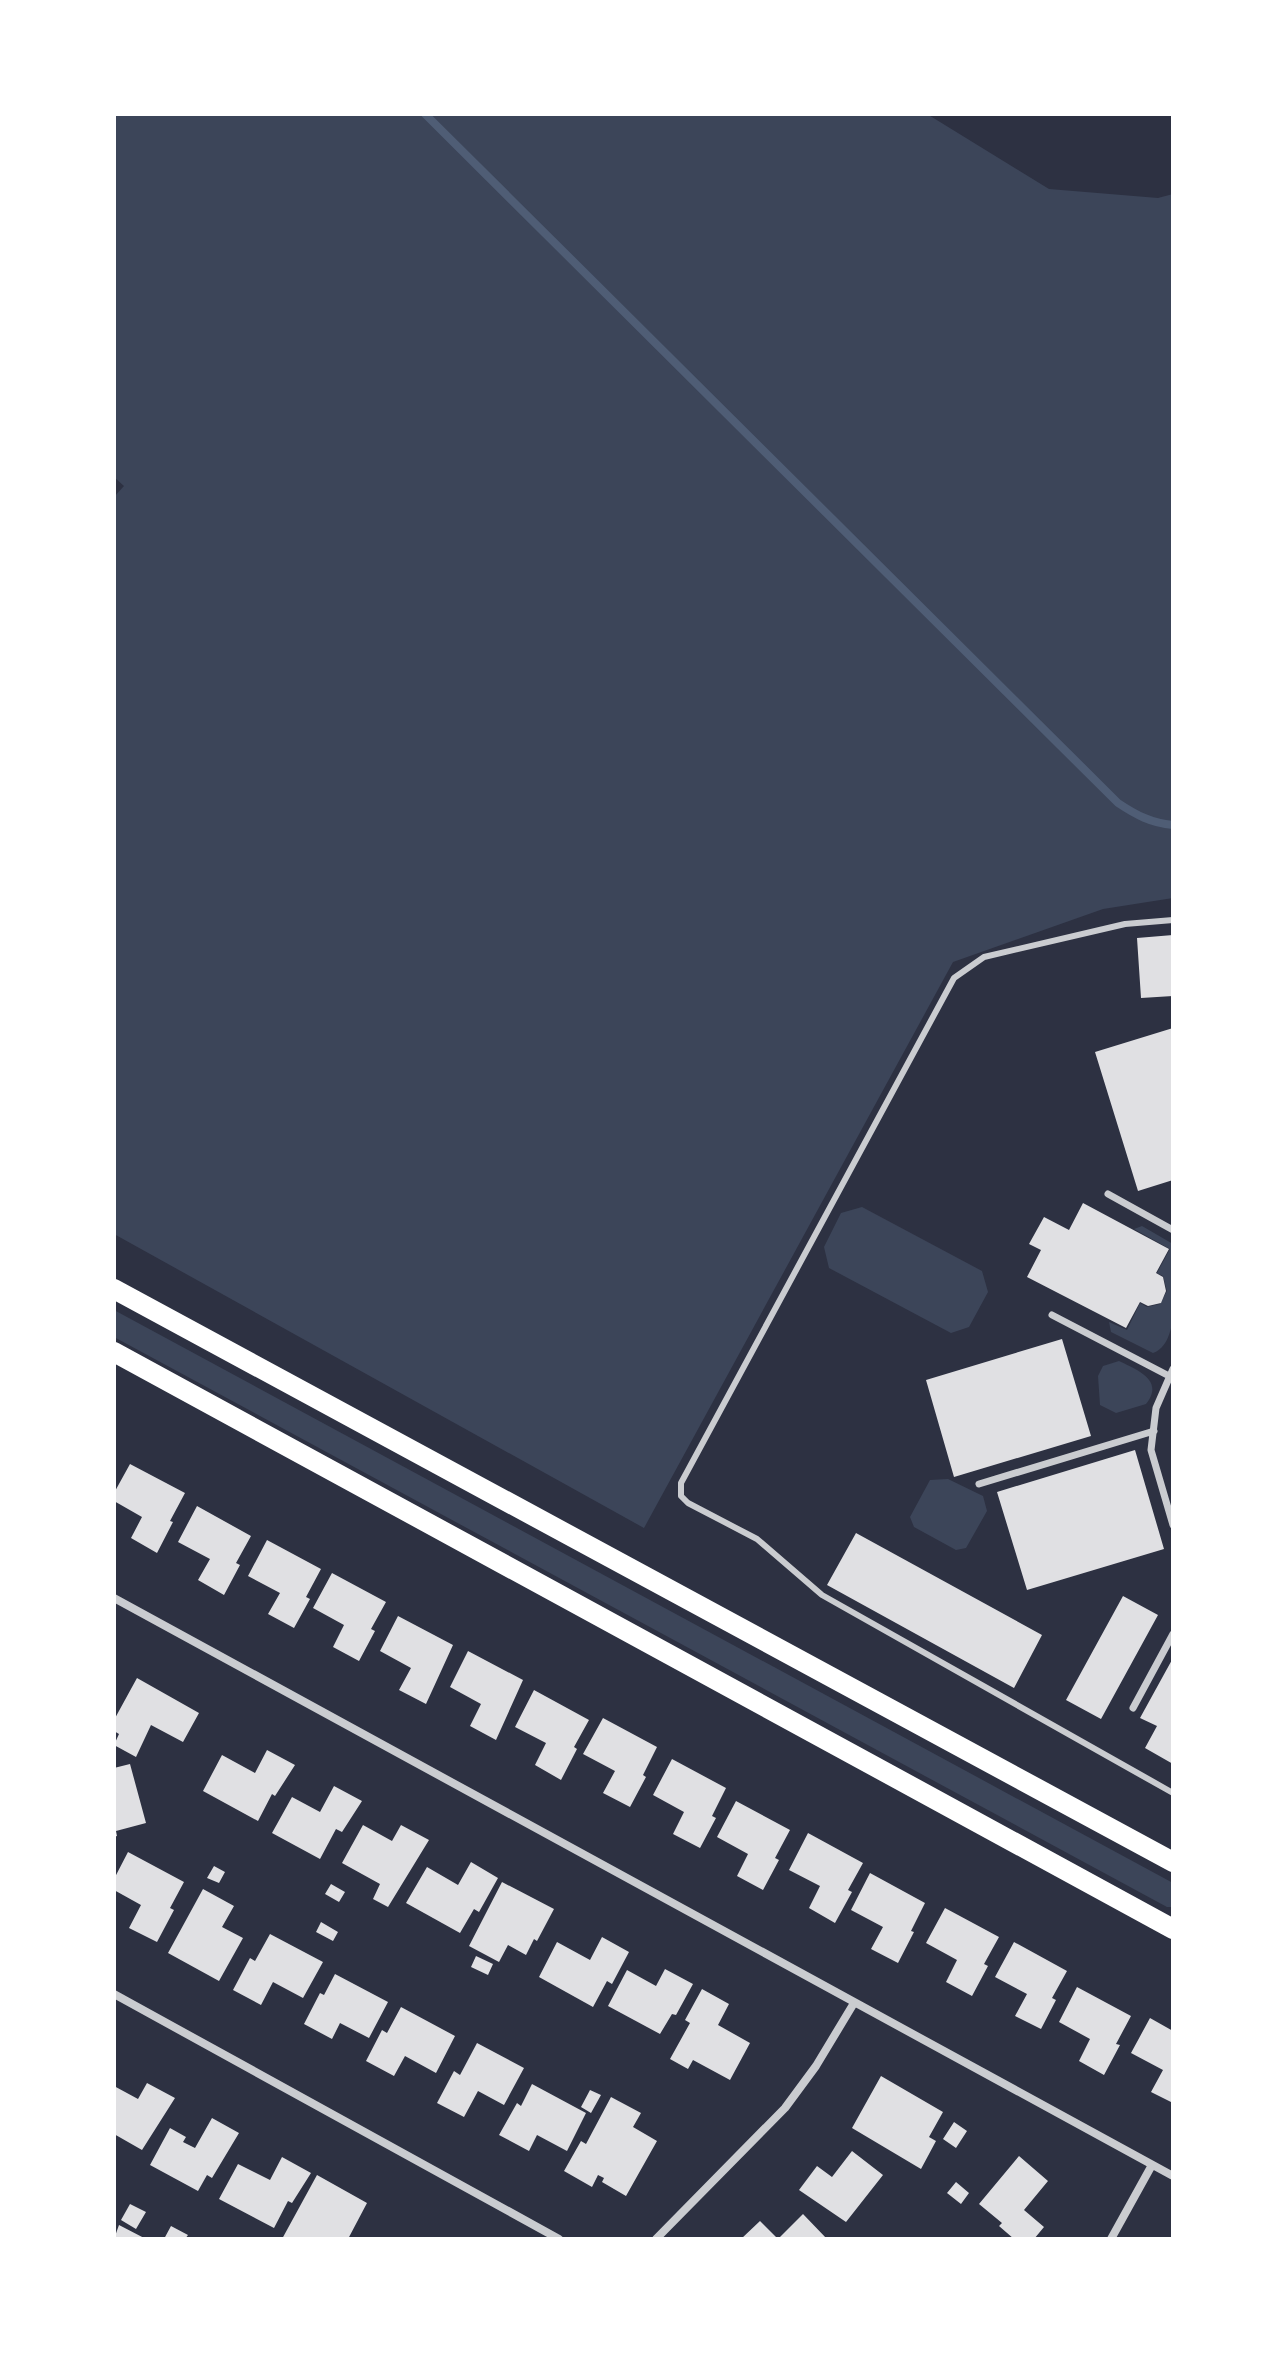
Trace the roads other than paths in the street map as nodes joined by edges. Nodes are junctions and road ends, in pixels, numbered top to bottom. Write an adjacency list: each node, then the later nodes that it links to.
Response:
1 (1173, 920): 14 (lane)
2 (1108, 1194): 3 (street)
3 (1173, 1230)
4 (114, 1289): 15 (highway)
5 (1052, 1315): 7 (street)
6 (114, 1352): 16 (highway)
7 (1172, 1374): 8 (street)
8 (1154, 1431): 9 (street); 10 (street)
9 (979, 1484)
10 (1173, 1525)
11 (114, 1598): 18 (street)
12 (1173, 1634): 13 (street)
13 (1133, 1708)
14 (1173, 1793)
15 (1173, 1862)
16 (1173, 1929)
17 (114, 1994): 21 (street)
18 (854, 2003): 19 (street); 22 (street)
19 (1152, 2165): 20 (street); 23 (street)
20 (1173, 2176)
21 (559, 2239)
22 (656, 2239)
23 (1111, 2239)

